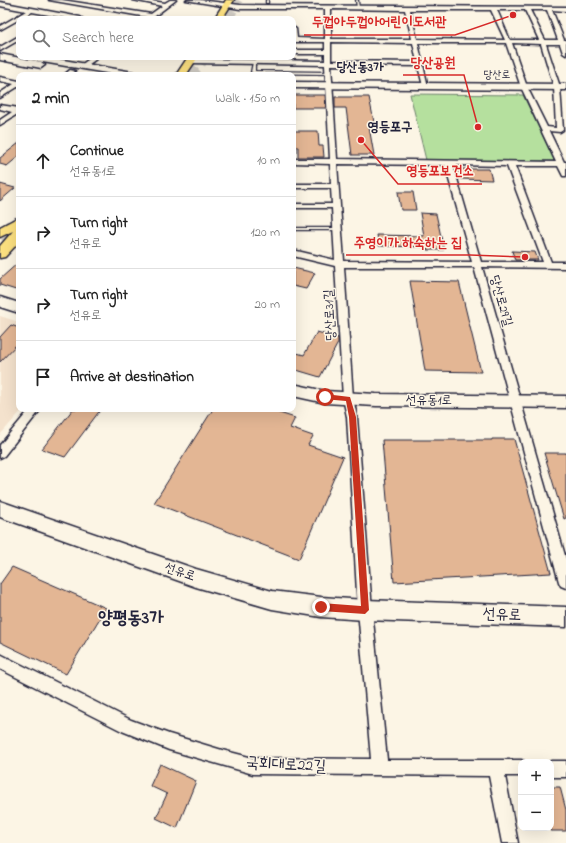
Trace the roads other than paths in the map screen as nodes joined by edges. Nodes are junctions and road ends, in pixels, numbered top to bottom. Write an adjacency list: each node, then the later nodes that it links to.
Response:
1 (52, 0): 9 (street)
2 (81, 0): 9 (street)
3 (136, 0): 10 (street)
4 (173, 0): 10 (street)
5 (190, 0): 7 (street)
6 (357, 0): 13 (lane)
7 (228, 3): 11 (street); 26 (main road)
8 (0, 4): 19 (street)
9 (75, 4): 12 (street); 24 (street)
10 (166, 5): 25 (street)
11 (328, 7): 13 (street); 31 (street, 당산로31길)
12 (69, 8)
13 (358, 8): 14 (street)
14 (408, 8): 15 (street); 32 (street)
15 (493, 8): 16 (street); 33 (street)
16 (527, 9): 17 (street); 34 (street)
17 (548, 9): 18 (street); 35 (street)
18 (566, 9)
19 (31, 10): 21 (street); 22 (street)
20 (63, 11): 21 (street)
21 (57, 15): 23 (street)
22 (21, 16)
23 (63, 16)
24 (139, 16)
25 (152, 16)
26 (220, 16)
27 (16, 19): 28 (street)
28 (0, 28)
29 (11, 35): 36 (street)
30 (296, 40): 31 (street)
31 (328, 40): 32 (street); 38 (street, 당산로31길)
32 (415, 40): 33 (street); 49 (street)
33 (508, 41): 34 (street); 63 (street)
34 (542, 42): 35 (street); 64 (street)
35 (564, 42): 39 (street)
36 (0, 50): 40 (main road)
37 (296, 52): 38 (street)
38 (328, 52): 48 (street, 당산로31길)
39 (566, 53)
40 (16, 54)
41 (0, 57): 42 (main road)
42 (16, 58)
43 (35, 60): 51 (main road)
44 (43, 60): 50 (main road)
45 (92, 60): 50 (street)
46 (191, 60): 53 (main road)
47 (257, 60): 48 (street); 54 (lane)
48 (328, 63): 49 (street); 56 (street, 당산로31길)
49 (421, 64): 62 (street)
50 (83, 66): 52 (main road)
51 (67, 72)
52 (116, 72)
53 (183, 72)
54 (253, 72)
55 (296, 73): 56 (lane)
56 (328, 73): 61 (street, 당산로31길)
57 (0, 79): 58 (street)
58 (16, 82)
59 (16, 85): 65 (street)
60 (296, 85): 61 (main road, 당산로)
61 (330, 86): 62 (main road, 당산로); 72 (street, 당산로31길)
62 (426, 86): 63 (main road, 당산로)
63 (524, 87): 64 (main road, 당산로); 70 (street)
64 (562, 87): 70 (street)
65 (0, 96)
66 (0, 107): 67 (street)
67 (16, 110)
68 (16, 112): 69 (street)
69 (0, 124)
70 (544, 129): 75 (street)
71 (296, 161): 72 (street)
72 (334, 161): 73 (street); 78 (street, 당산로31길)
73 (448, 162): 74 (street); 89 (street, 당산로29길)
74 (510, 163): 75 (street); 90 (street)
75 (564, 164): 76 (street)
76 (566, 174)
77 (296, 186): 78 (street)
78 (336, 186): 80 (street, 당산로31길)
79 (296, 206): 80 (street)
80 (337, 206): 83 (street, 당산로31길)
81 (16, 223): 84 (main road)
82 (296, 228): 83 (lane)
83 (338, 230): 88 (street, 당산로31길)
84 (0, 233)
85 (16, 236): 86 (main road)
86 (0, 254)
87 (296, 254): 88 (street)
88 (340, 264): 89 (street); 95 (street, 당산로31길)
89 (476, 264): 90 (street); 96 (street, 당산로29길)
90 (548, 265): 91 (street)
91 (566, 265)
92 (0, 302): 93 (main road)
93 (16, 307)
94 (296, 391): 95 (main road, 선유동1로)
95 (348, 398): 96 (main road, 선유동1로); 102 (street)
96 (516, 401): 97 (main road, 선유동1로); 101 (street)
97 (566, 402)
98 (34, 412): 99 (street)
99 (0, 453)
100 (0, 508): 102 (main road, 선유로)
101 (566, 582)
102 (365, 610): 103 (main road, 선유로); 105 (street)
103 (566, 617)
104 (0, 660): 105 (street, 국회대로22길)
105 (380, 768): 106 (street, 국회대로22길)
106 (496, 768): 107 (street, 국회대로22길); 110 (street)
107 (518, 768)
108 (554, 769): 109 (street)
109 (566, 769)
110 (510, 843)

